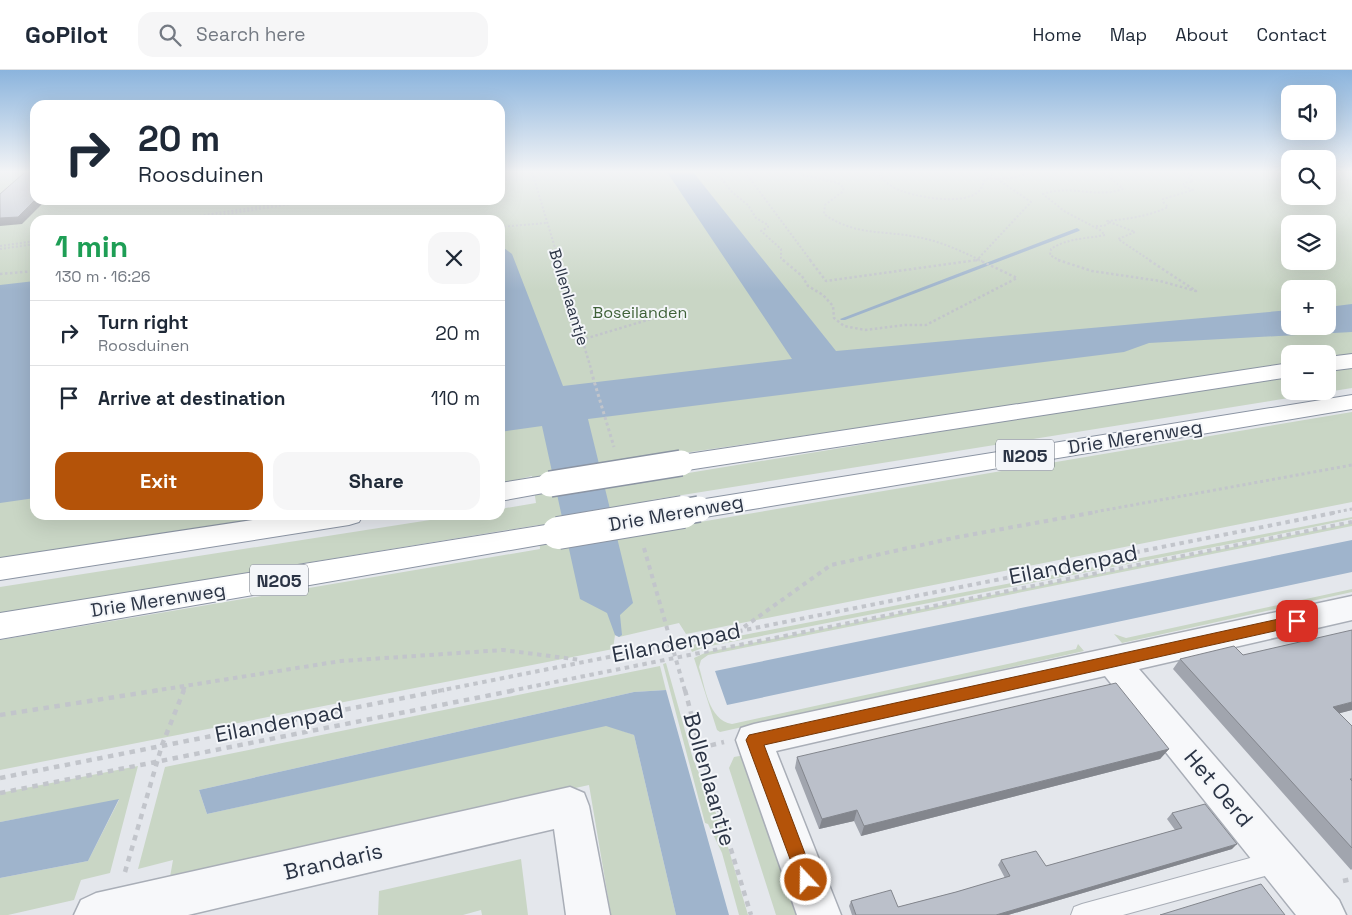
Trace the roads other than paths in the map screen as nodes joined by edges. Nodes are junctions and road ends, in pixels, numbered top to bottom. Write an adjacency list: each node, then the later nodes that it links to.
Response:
1 (1352, 361): 2 (highway)
2 (1336, 363)
3 (1281, 371): 5 (highway, N205, bridge)
4 (1352, 402): 9 (highway, Drie Merenweg / N205, bridge)
5 (505, 491)
6 (317, 520): 7 (highway)
7 (0, 569)
8 (1352, 608): 10 (street)
9 (0, 626)
10 (1113, 662): 11 (street, Het Oerd); 14 (street)
11 (1279, 861): 15 (lane); 16 (street, Het Oerd)
12 (107, 914): 13 (street, Brandaris)
13 (588, 915)
14 (819, 915)
15 (1082, 915)
16 (1324, 915)

